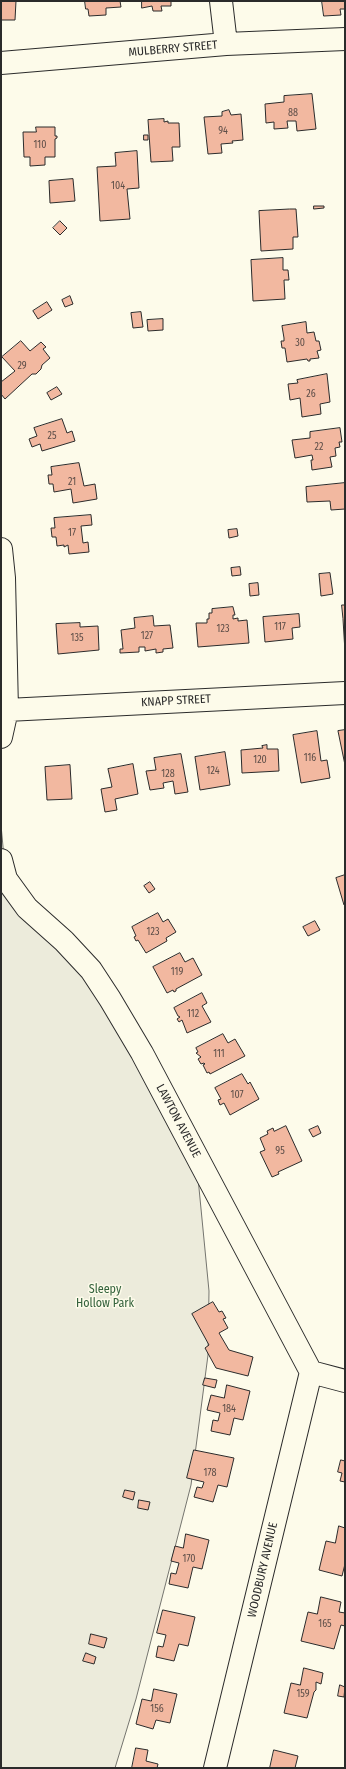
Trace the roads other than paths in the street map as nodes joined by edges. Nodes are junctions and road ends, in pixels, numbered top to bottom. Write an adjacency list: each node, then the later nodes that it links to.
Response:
1 (221, 1): 3 (street)
2 (345, 39): 3 (street, MULBERRY STREET)
3 (226, 44): 4 (street, MULBERRY STREET)
4 (1, 62)
5 (1, 548): 7 (street)
6 (345, 693): 7 (street, KNAPP STREET)
7 (7, 710): 8 (street)
8 (1, 737)
9 (1, 860): 10 (street, LAWTON AVENUE)
10 (311, 1372): 11 (street); 12 (street, WOODBURY AVENUE)
11 (345, 1381)
12 (215, 1768)

